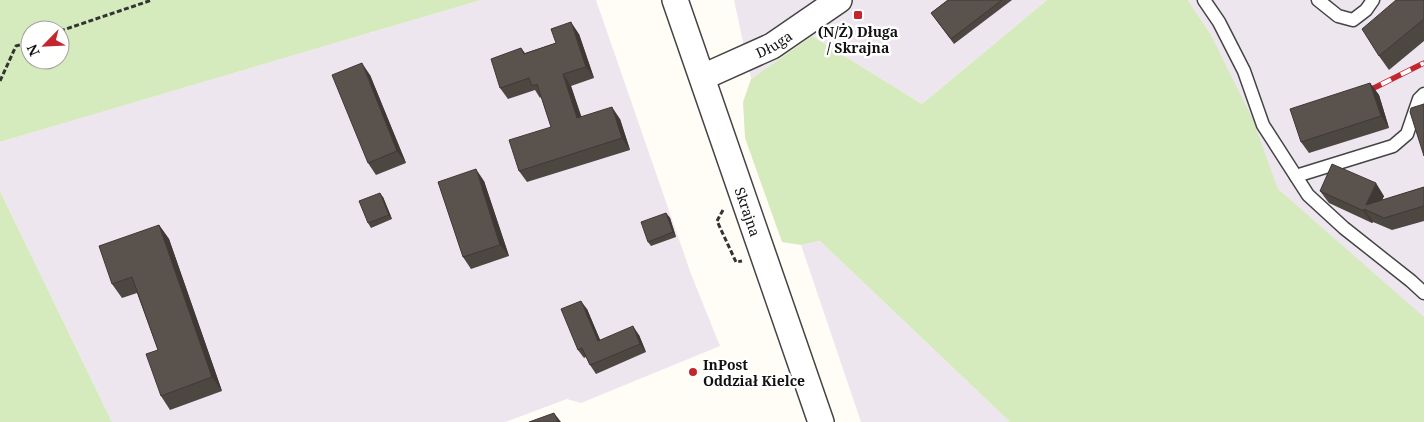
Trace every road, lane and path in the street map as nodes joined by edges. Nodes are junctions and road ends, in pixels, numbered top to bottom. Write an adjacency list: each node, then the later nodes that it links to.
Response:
1 (152, 0): 7 (path)
2 (675, 0): 9 (street, Skrajna)
3 (839, 0): 9 (street, Długa)
4 (1204, 0): 12 (lane)
5 (1318, 0): 6 (lane)
6 (1373, 0)
7 (70, 29)
8 (20, 45): 10 (path)
9 (703, 77): 14 (street, Skrajna)
10 (0, 81)
11 (1424, 94): 12 (lane)
12 (1296, 176): 13 (lane)
13 (1424, 293)
14 (821, 422)

